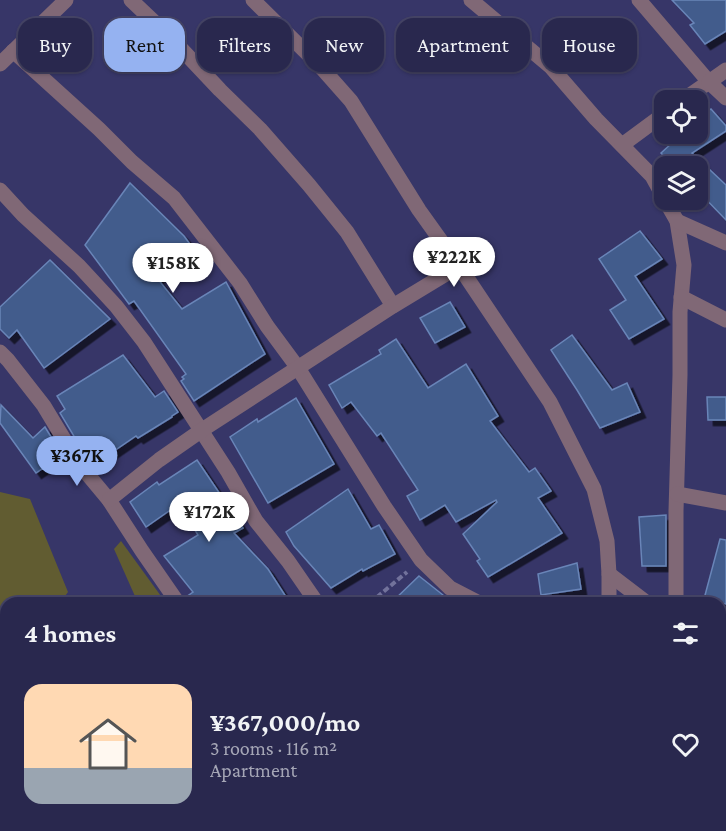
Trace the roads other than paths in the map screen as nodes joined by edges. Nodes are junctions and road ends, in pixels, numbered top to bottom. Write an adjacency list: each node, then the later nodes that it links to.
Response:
1 (66, 0): 6 (street)
2 (131, 0): 21 (street)
3 (253, 0): 19 (street)
4 (471, 0): 13 (street)
5 (639, 0): 9 (street)
6 (13, 51): 7 (street); 24 (street)
7 (0, 64)
8 (726, 69): 9 (street)
9 (709, 82): 10 (street); 11 (street)
10 (697, 90)
11 (726, 98)
12 (654, 121): 13 (street)
13 (622, 145): 14 (street)
14 (654, 180)
15 (0, 190): 25 (street)
16 (671, 210): 17 (street)
17 (677, 221): 18 (street); 20 (street)
18 (726, 243)
19 (459, 266): 21 (street); 29 (street)
20 (681, 297): 22 (street); 26 (street)
21 (393, 306): 24 (street)
22 (726, 320)
23 (0, 352): 27 (street)
24 (298, 368): 25 (street); 32 (street)
25 (202, 430): 27 (street); 31 (street)
26 (677, 494): 28 (street); 35 (street)
27 (109, 500): 30 (street)
28 (726, 503)
29 (609, 574): 33 (street); 34 (street)
30 (174, 597)
31 (313, 597)
32 (467, 597)
33 (609, 597)
34 (639, 597)
35 (676, 597)

